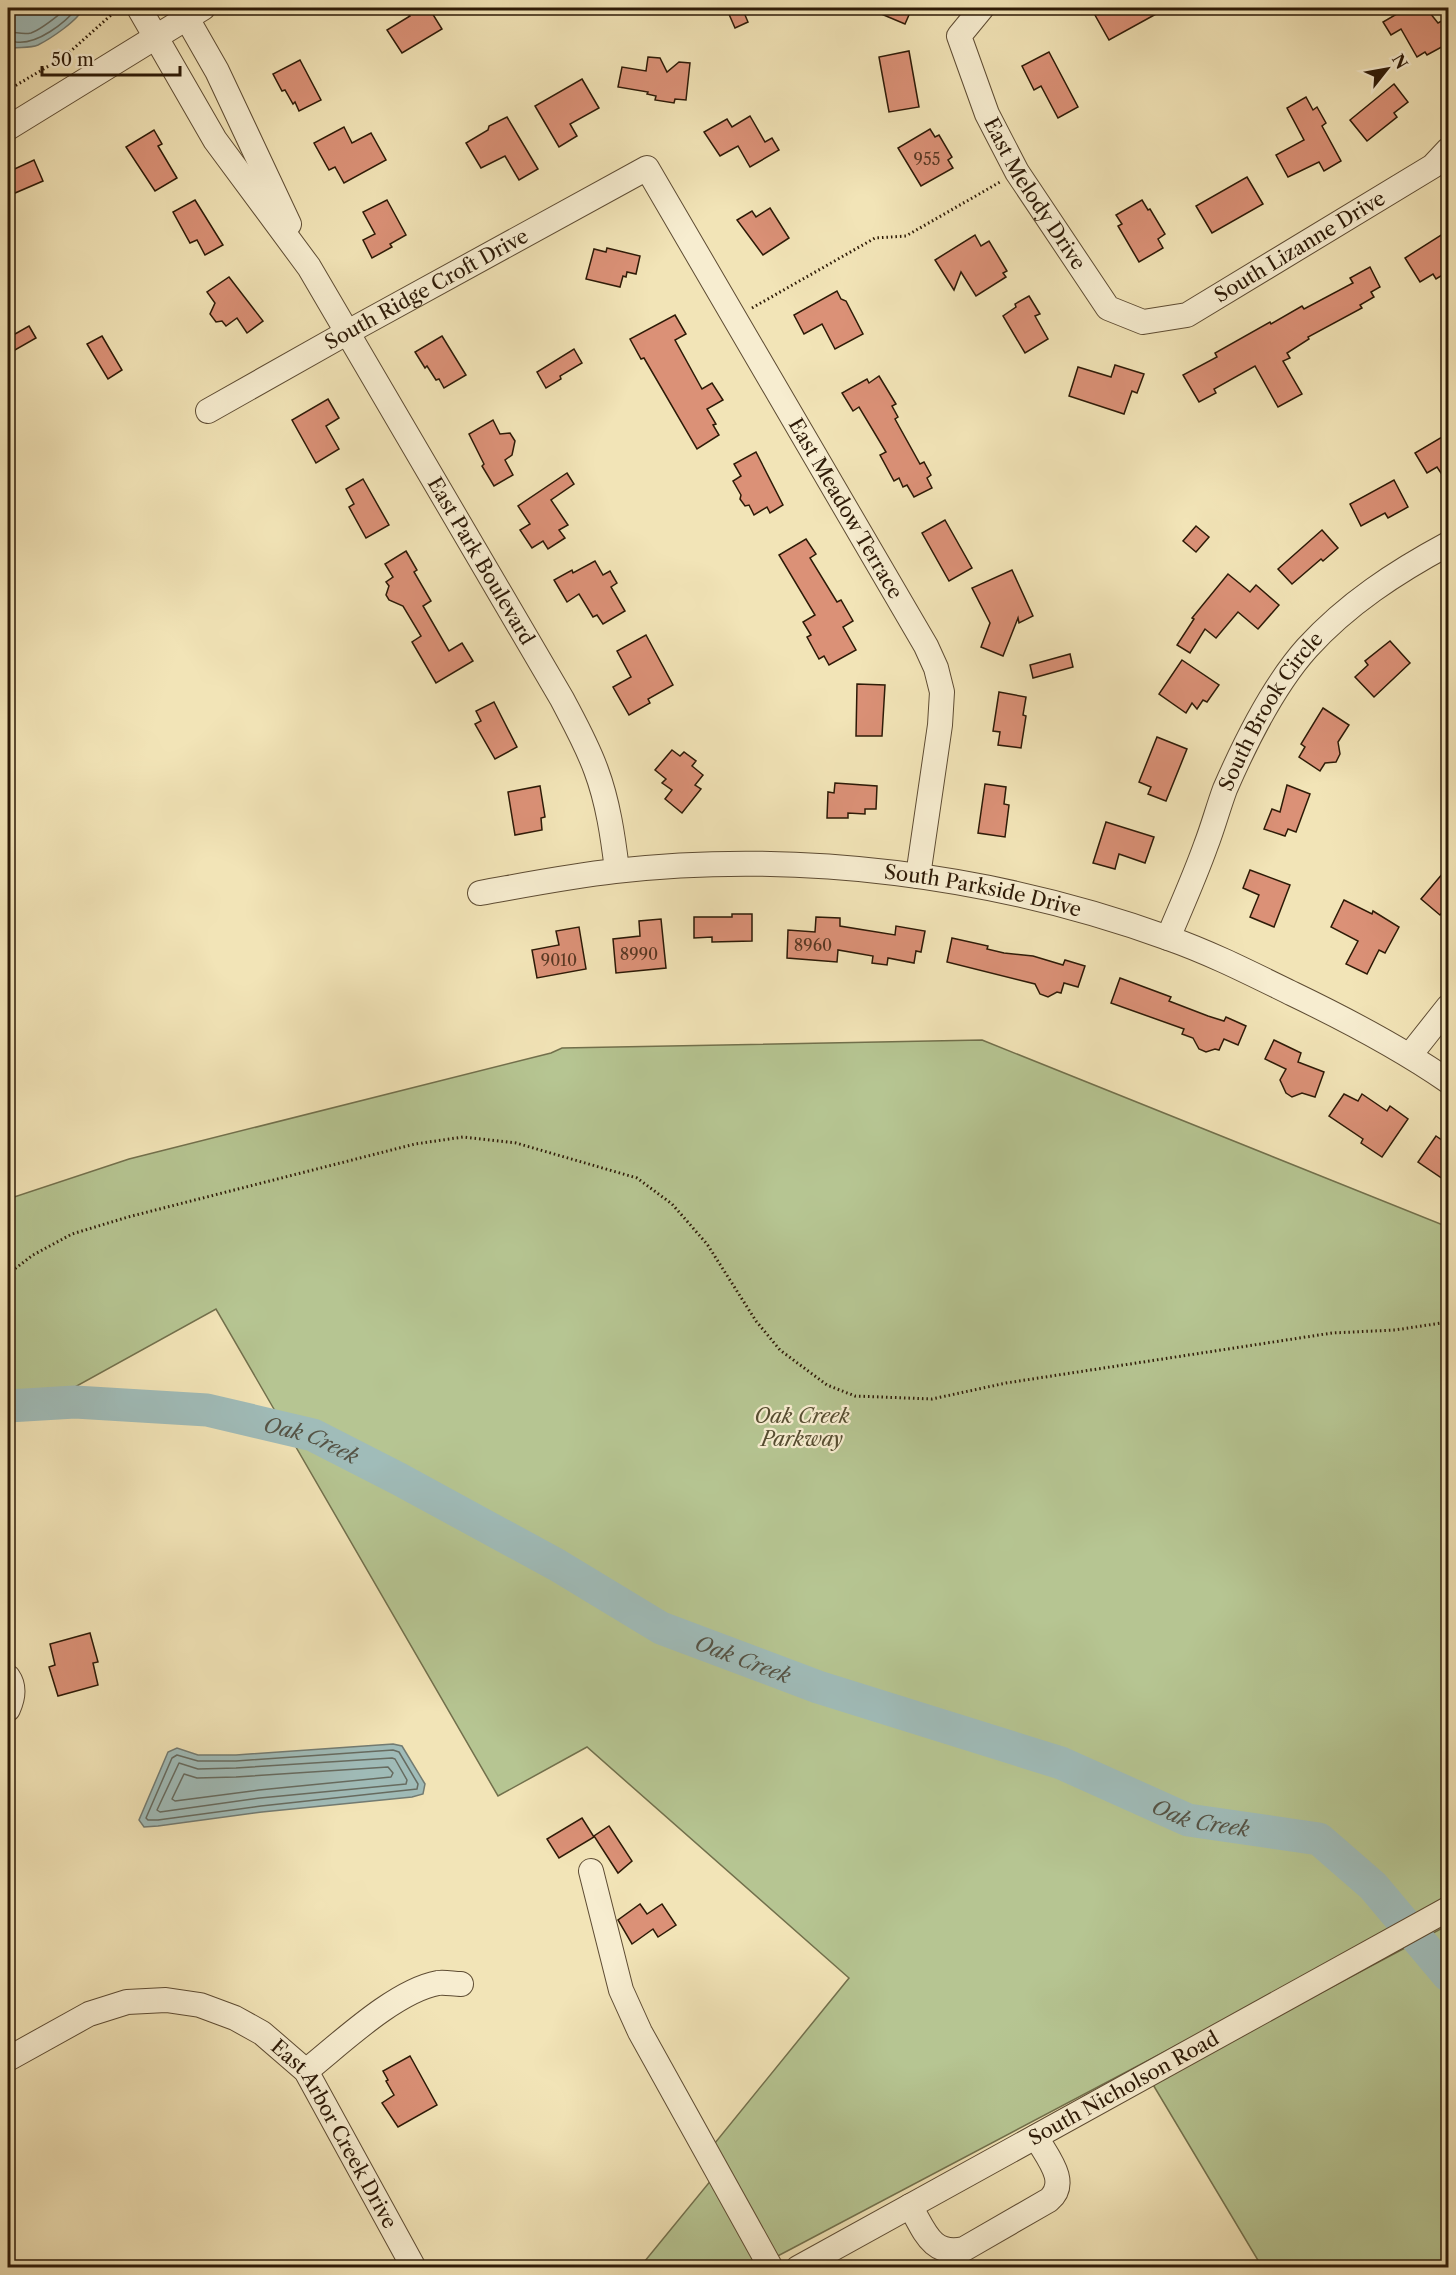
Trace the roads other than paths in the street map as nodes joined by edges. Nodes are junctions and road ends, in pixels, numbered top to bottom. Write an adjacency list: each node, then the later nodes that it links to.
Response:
1 (140, 8): 4 (street, East Park Boulevard)
2 (982, 8): 9 (street, East Melody Drive)
3 (190, 11): 4 (street); 8 (street, East Park Boulevard)
4 (155, 36): 5 (street); 8 (street, East Park Boulevard)
5 (8, 128)
6 (1449, 150): 9 (street, South Lizanne Drive)
7 (647, 168): 10 (street, South Ridge Croft Drive); 14 (street, East Meadow Terrace)
8 (309, 267): 10 (street, East Park Boulevard)
9 (1143, 322)
10 (348, 332): 11 (street, South Ridge Croft Drive); 13 (street, East Park Boulevard)
11 (208, 411)
12 (1449, 544): 16 (street, South Brook Circle)
13 (617, 870): 14 (street, South Parkside Drive); 15 (street, South Parkside Drive)
14 (918, 876): 16 (street, South Parkside Drive)
15 (480, 893)
16 (1168, 938): 18 (street, South Parkside Drive)
17 (1449, 1007): 18 (street)
18 (1410, 1054): 19 (street, South Parkside Drive)
19 (1449, 1081)
20 (8, 1677): 21 (street)
21 (8, 1709)
22 (591, 1871): 31 (street)
23 (1441, 1913): 27 (street, South Nicholson Road)
24 (461, 1984): 26 (street)
25 (8, 2060): 26 (street, East Arbor Creek Drive)
26 (306, 2071): 30 (street, East Arbor Creek Drive)
27 (1036, 2137): 28 (street, South Nicholson Road); 28 (street)
28 (910, 2206): 29 (street, South Nicholson Road)
29 (801, 2267)
30 (414, 2268)
31 (771, 2268)

